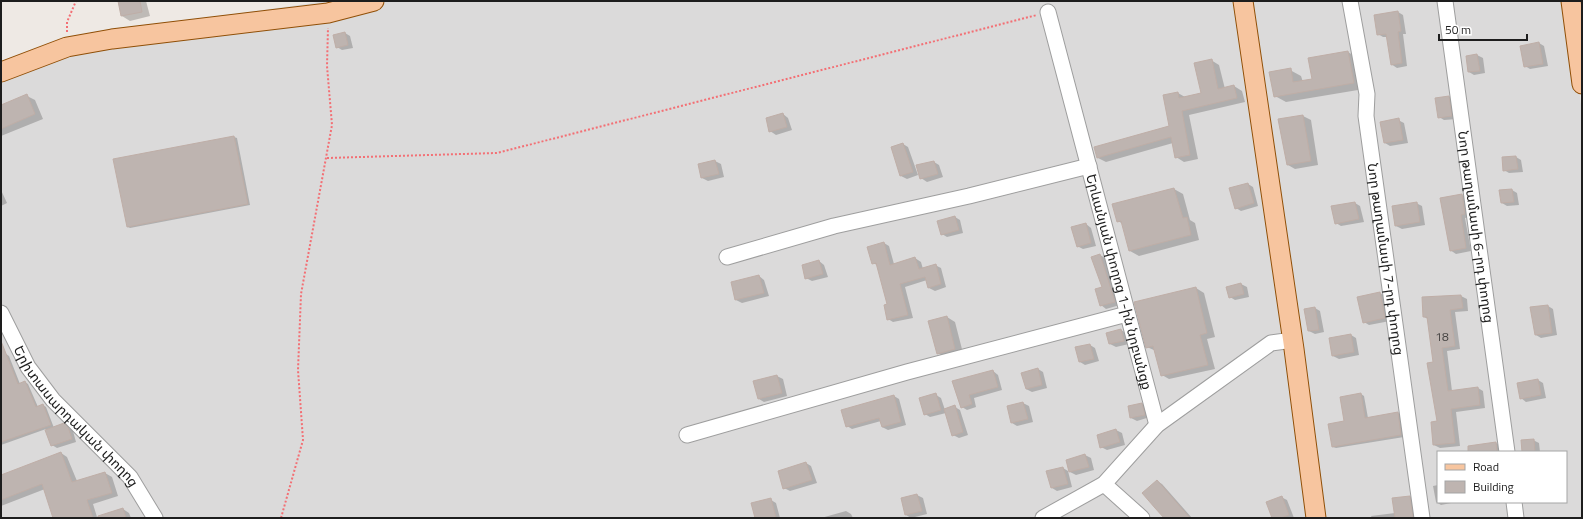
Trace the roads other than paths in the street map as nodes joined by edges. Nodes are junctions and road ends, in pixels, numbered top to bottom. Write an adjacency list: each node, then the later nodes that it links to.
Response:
1 (374, 1): 7 (main road)
2 (1243, 1): 13 (main road)
3 (1350, 1): 23 (street, Նոր թաղամասի 7-րդ փողոց)
4 (1445, 1): 16 (street, Նոր թաղամասի 6-րդ փողոց)
5 (1571, 1): 8 (main road)
6 (1048, 12): 9 (street, Երևանյան փողոց 1-ին նրբանցք)
7 (1, 72)
8 (1582, 84)
9 (1089, 166): 10 (street); 12 (street, Երևանյան փողոց 1-ին նրբանցք)
10 (727, 257)
11 (1, 313): 19 (street, Երիտասարդական փողոց)
12 (1127, 314): 14 (street, Երևանյան փողոց 1-ին նրբանցք); 15 (street)
13 (1292, 340): 14 (street); 22 (main road)
14 (1157, 425): 17 (street)
15 (687, 435)
16 (1507, 451)
17 (1104, 484): 20 (street); 21 (street)
18 (1514, 503): 24 (street)
19 (155, 518)
20 (1043, 518)
21 (1142, 518)
22 (1316, 518)
23 (1422, 518)
24 (1516, 518)

